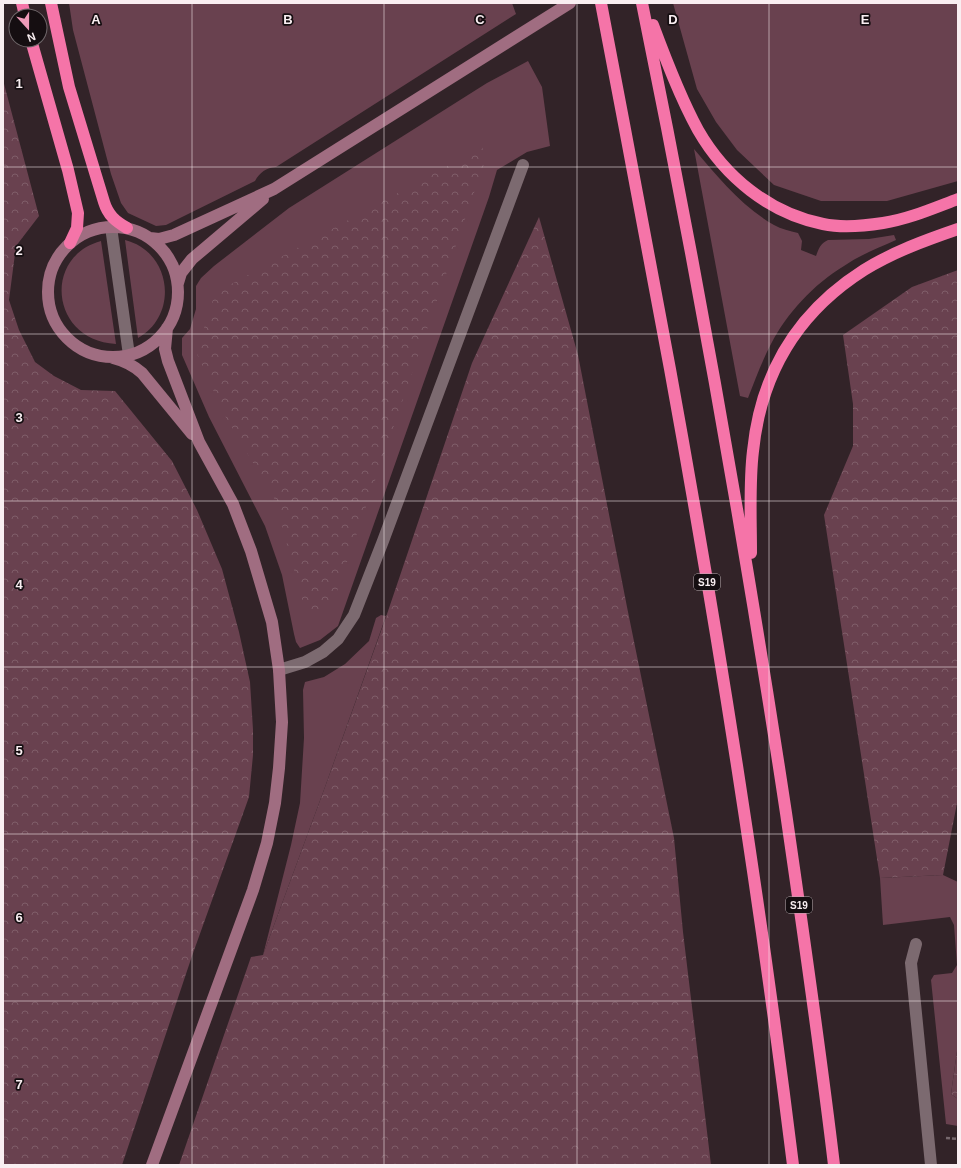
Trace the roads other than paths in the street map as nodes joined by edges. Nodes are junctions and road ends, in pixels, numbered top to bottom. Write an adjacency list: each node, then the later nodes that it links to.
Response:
1 (51, 3): 10 (highway)
2 (570, 3): 7 (main road)
3 (601, 3): 23 (highway, S19)
4 (643, 3): 8 (highway); 19 (highway, S19)
5 (33, 48): 13 (highway)
6 (523, 165): 20 (lane)
7 (274, 190): 12 (main road); 14 (main road)
8 (958, 200)
9 (111, 227): 10 (main road); 13 (main road); 16 (lane)
10 (127, 228): 12 (main road)
11 (958, 228): 19 (highway)
12 (150, 238): 14 (main road)
13 (70, 243): 17 (main road)
14 (178, 283): 15 (main road)
15 (168, 328): 16 (main road); 18 (main road)
16 (129, 355): 17 (main road)
17 (110, 357): 18 (main road)
18 (199, 442): 20 (main road)
19 (760, 646): 24 (highway, S19)
20 (279, 670): 22 (main road)
21 (916, 944): 25 (lane)
22 (152, 1165)
23 (793, 1165)
24 (834, 1165)
25 (931, 1165)

